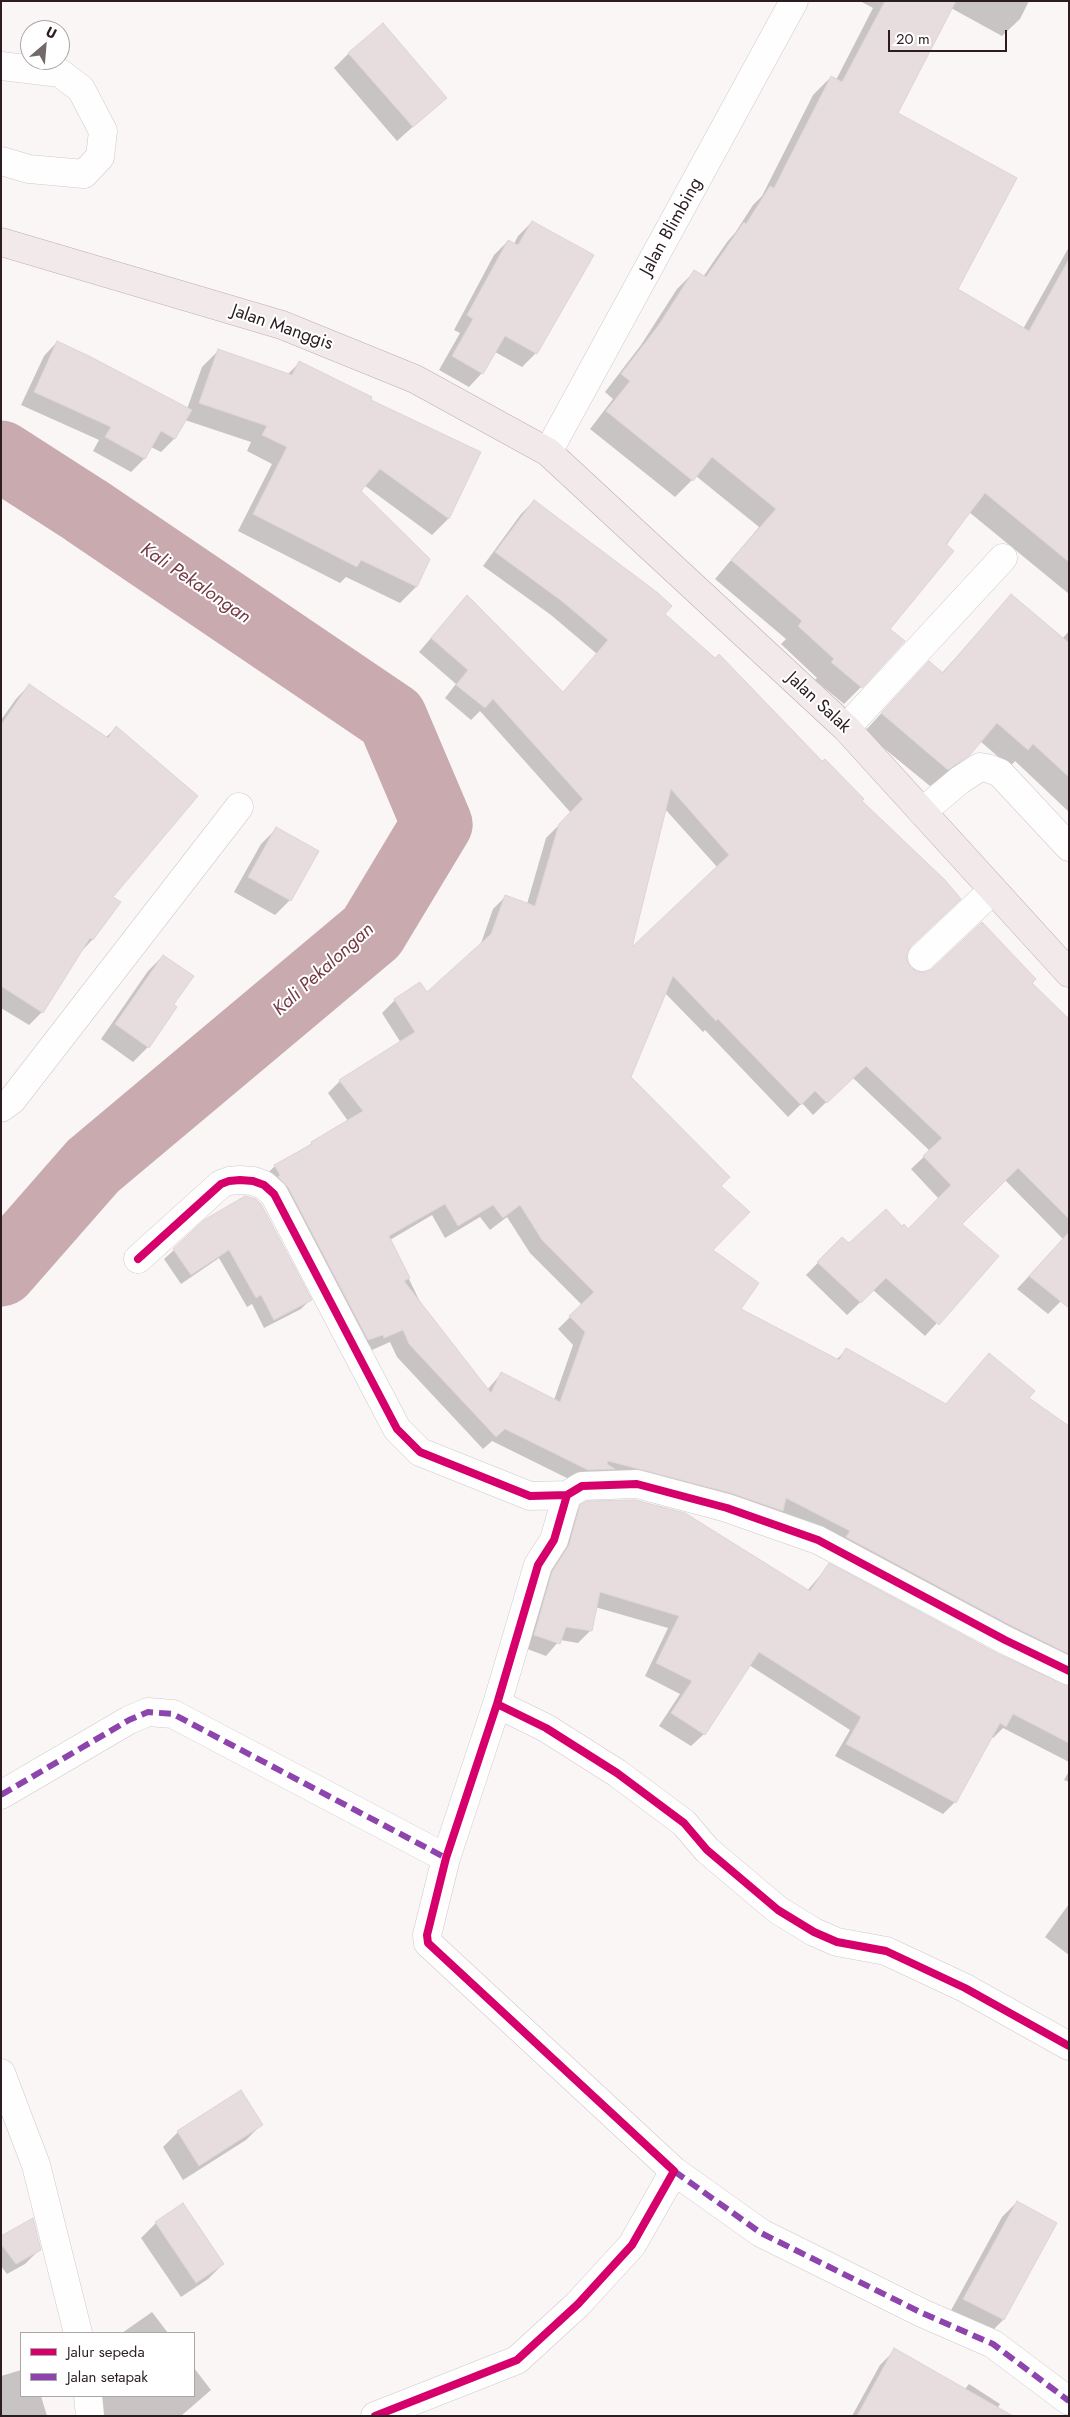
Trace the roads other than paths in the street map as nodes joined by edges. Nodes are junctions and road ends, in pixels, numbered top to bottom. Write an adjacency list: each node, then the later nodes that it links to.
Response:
1 (794, 1): 5 (street, Jalan Blimbing)
2 (1, 66): 3 (street)
3 (1, 161)
4 (1, 242): 5 (main road, Jalan Manggis)
5 (548, 452): 7 (main road, Jalan Salak)
6 (1003, 558): 7 (street)
7 (846, 728): 9 (main road, Jalan Salak)
8 (239, 807): 14 (street)
9 (922, 812): 10 (street); 11 (main road, Jalan Salak)
10 (1069, 847)
11 (993, 890): 12 (street); 13 (main road, Jalan Salak)
12 (922, 956)
13 (1069, 973)
14 (1, 1108)
15 (138, 1259): 16 (street)
16 (567, 1494): 17 (street); 18 (street)
17 (1069, 1671)
18 (497, 1704): 20 (street); 21 (street)
19 (1, 1795): 20 (street)
20 (446, 1858): 23 (street)
21 (1069, 2046)
22 (1, 2073): 24 (street)
23 (674, 2170): 26 (street); 28 (street)
24 (78, 2332)
25 (88, 2397): 27 (street)
26 (1069, 2401)
27 (90, 2416)
28 (375, 2416)

